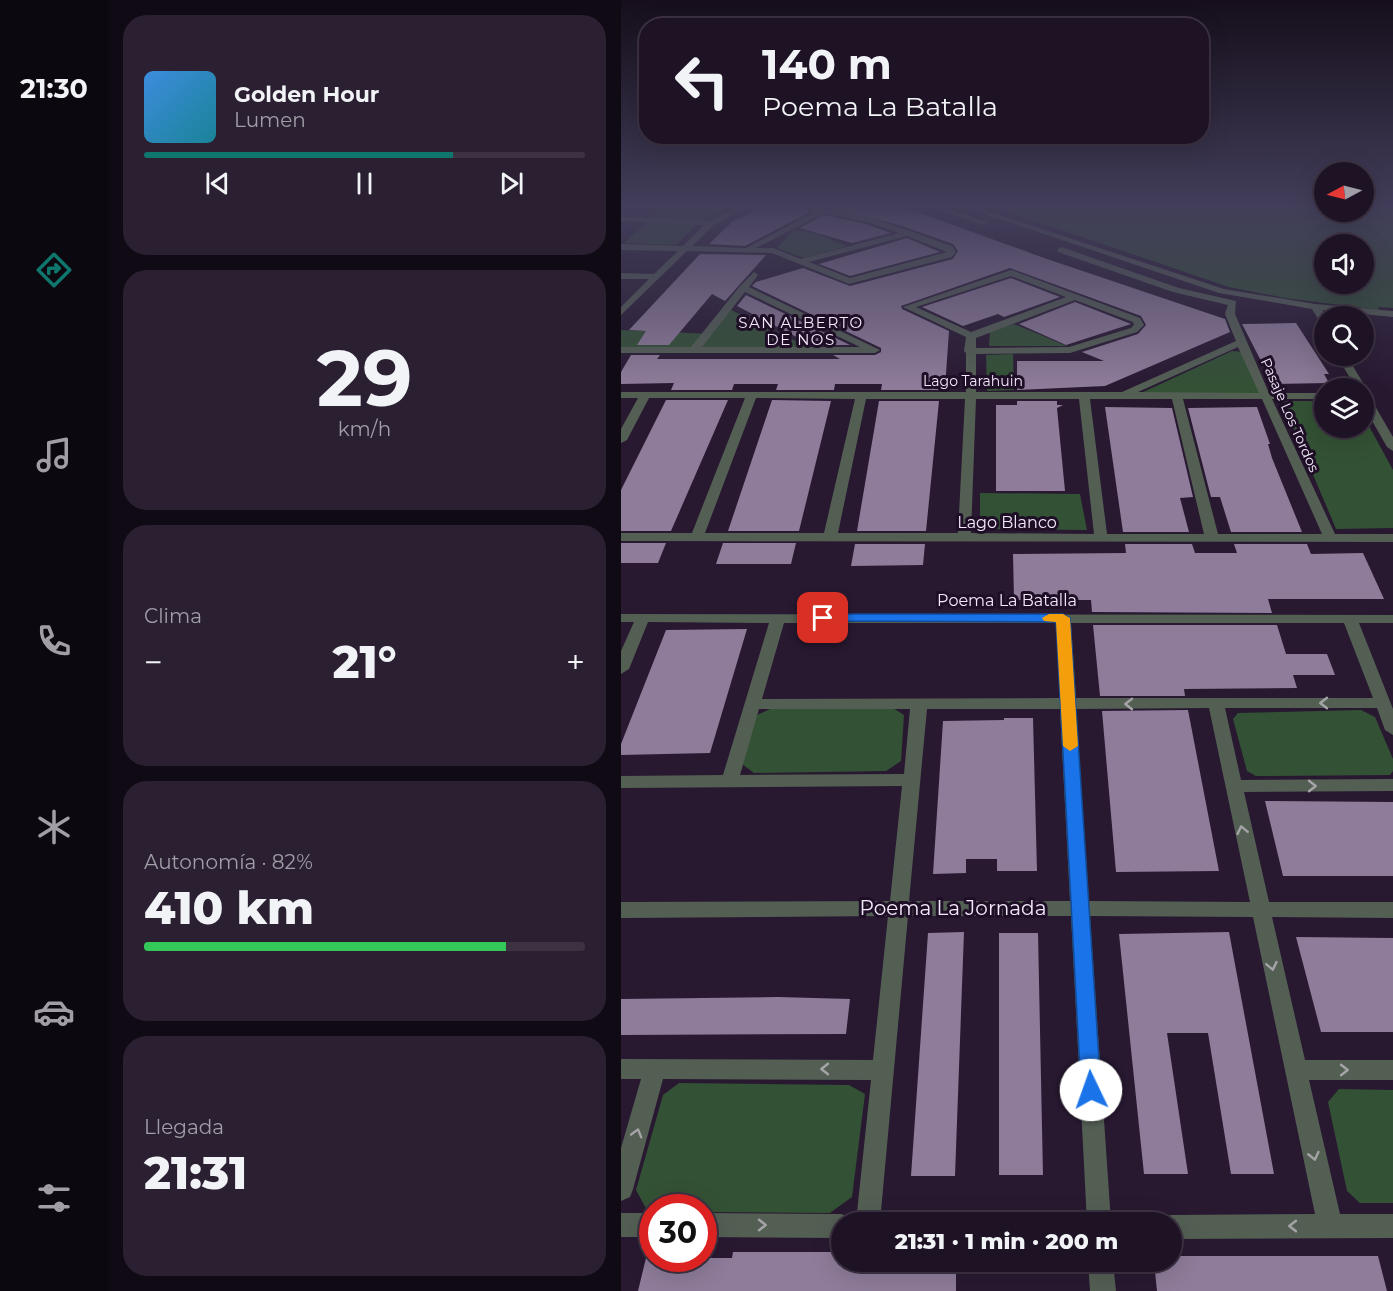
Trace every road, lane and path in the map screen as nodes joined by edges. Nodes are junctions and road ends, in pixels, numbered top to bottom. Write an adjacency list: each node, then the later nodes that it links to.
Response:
1 (664, 268): 8 (street)
2 (816, 268): 3 (street)
3 (901, 268)
4 (1114, 268): 11 (street)
5 (1150, 268): 13 (street)
6 (754, 275): 9 (street)
7 (621, 276): 8 (street)
8 (656, 277): 12 (street)
9 (743, 288): 22 (street); 22 (street)
10 (1074, 297): 19 (street); 19 (street); 23 (street)
11 (1233, 303): 15 (street); 20 (street, Pasaje Los Tordos)
12 (621, 312)
13 (1314, 314)
14 (1393, 314): 16 (street)
15 (1314, 315)
16 (1374, 315)
17 (1374, 322): 18 (street)
18 (1393, 324)
19 (971, 336): 23 (street)
20 (1241, 342): 29 (street); 31 (street, Pasaje Los Tordos)
21 (621, 350): 22 (street)
22 (694, 350)
23 (969, 351): 33 (street)
24 (621, 395): 25 (street, Lago Tarahuin)
25 (645, 395): 26 (street, Lago Tarahuin); 35 (street)
26 (751, 396): 27 (street, Lago Tarahuin); 38 (street)
27 (861, 396): 33 (street, Lago Tarahuin); 39 (street)
28 (1084, 396): 29 (street, Lago Tarahuin); 33 (street, Lago Tarahuin); 44 (street)
29 (1121, 396): 30 (street, Lago Tarahuin)
30 (1177, 396): 31 (street, Lago Tarahuin); 40 (street)
31 (1265, 396): 32 (street, Lago Tarahuin); 41 (street, Pasaje Los Tordos)
32 (1314, 396)
33 (971, 397): 43 (street)
34 (1374, 413): 36 (street)
35 (621, 440)
36 (1393, 447)
37 (621, 537): 38 (street, Lago Blanco)
38 (697, 538): 39 (street, Lago Blanco)
39 (830, 538): 43 (street, Lago Blanco)
40 (1212, 538): 41 (street, Lago Blanco); 44 (street, Lago Blanco)
41 (1330, 538): 42 (street, Lago Blanco)
42 (1393, 538)
43 (964, 539): 44 (street, Lago Blanco)
44 (1101, 539)
45 (621, 618): 46 (street, Poema La Batalla)
46 (643, 618): 47 (street, Poema La Batalla); 51 (street)
47 (778, 618): 48 (street, Poema La Batalla); 53 (street)
48 (1063, 618): 49 (street, Poema La Batalla); 55 (street)
49 (1350, 619): 50 (street, Poema La Batalla); 52 (street)
50 (1393, 619)
51 (621, 669)
52 (1383, 703): 56 (street, one-way to 56); 57 (street)
53 (753, 704): 54 (street); 60 (street)
54 (919, 704): 55 (street); 58 (street)
55 (1068, 704): 56 (street, one-way to 55); 63 (street)
56 (1215, 704): 62 (street)
57 (1393, 730)
58 (912, 780): 60 (street); 64 (street)
59 (621, 782): 60 (street)
60 (730, 782)
61 (1393, 785): 62 (street, one-way to 61)
62 (1233, 786): 65 (street, one-way to 62)
63 (1080, 908): 64 (street, Poema La Jornada); 65 (street, Poema La Jornada); 75 (street)
64 (901, 909): 66 (street, Poema La Jornada); 70 (street)
65 (1260, 909): 67 (street, Poema La Jornada); 71 (street, one-way to 71)
66 (621, 910)
67 (1393, 910)
68 (621, 1069): 69 (street)
69 (655, 1069): 70 (street, one-way to 69); 73 (street, one-way to 69)
70 (884, 1070): 74 (street)
71 (1295, 1070): 72 (street, one-way to 72); 80 (street, one-way to 80)
72 (1393, 1070)
73 (621, 1189)
74 (868, 1212)
75 (1098, 1212)
76 (621, 1225): 77 (street)
77 (639, 1225)
78 (717, 1225): 79 (street, one-way to 79)
79 (831, 1226)
80 (1330, 1226): 81 (street); 82 (street, one-way to 82)
81 (1393, 1226)
82 (1182, 1227)
83 (1102, 1272): 84 (street)
84 (1103, 1291)

